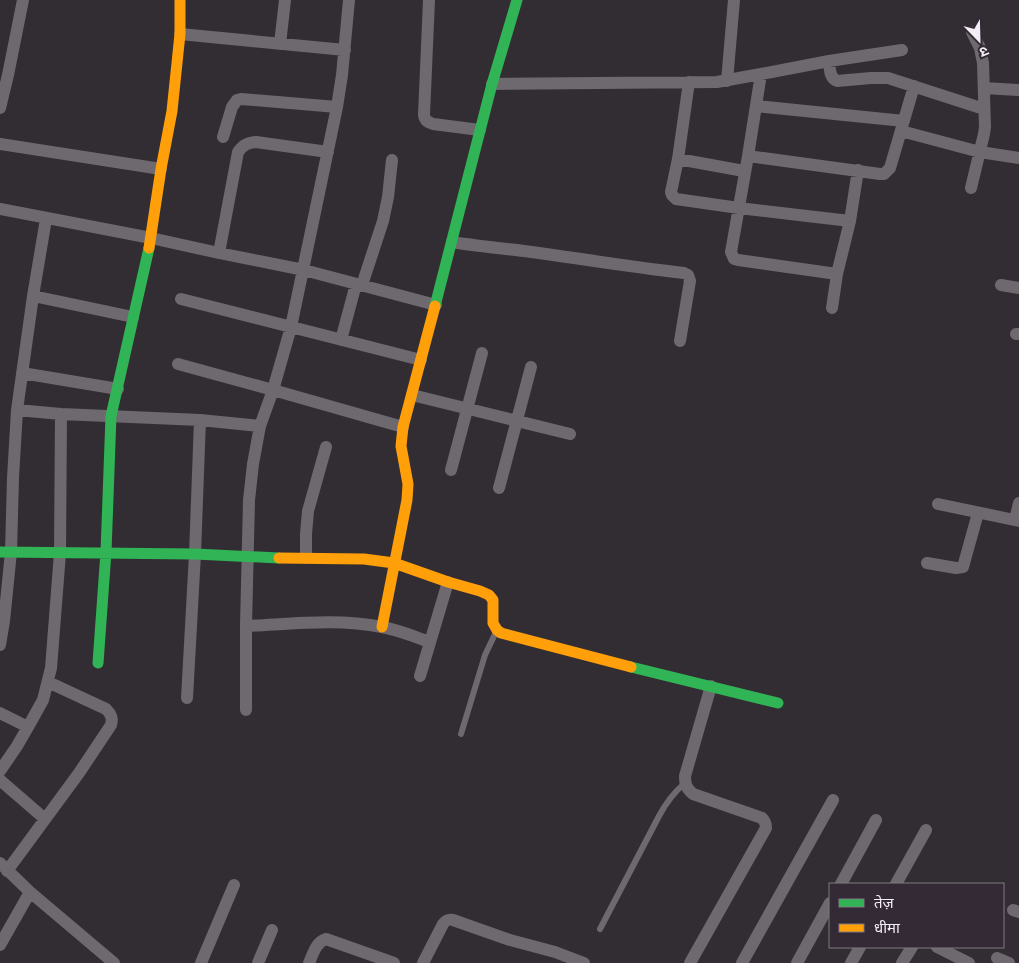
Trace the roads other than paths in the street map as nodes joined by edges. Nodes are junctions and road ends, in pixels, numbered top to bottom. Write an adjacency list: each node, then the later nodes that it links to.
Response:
1 (23, 0): 14 (street)
2 (180, 0): 9 (street)
3 (285, 0): 10 (street)
4 (350, 0): 11 (street)
5 (429, 0): 27 (street)
6 (518, 0): 18 (street)
7 (734, 0): 16 (street)
8 (972, 32): 20 (street)
9 (180, 34): 10 (street); 36 (street)
10 (280, 44): 11 (street)
11 (345, 50): 23 (street)
12 (902, 50): 13 (street)
13 (829, 61): 15 (street); 19 (street)
14 (4, 74): 24 (street)
15 (761, 74): 16 (street); 22 (street)
16 (727, 81): 17 (street)
17 (689, 82): 18 (street); 34 (street)
18 (492, 84): 27 (street)
19 (914, 86): 25 (street); 26 (street)
20 (984, 88): 21 (street); 25 (street)
21 (1019, 90)
22 (756, 106): 26 (street); 32 (street)
23 (337, 107): 28 (street); 30 (street)
24 (0, 108)
25 (984, 110): 31 (street)
26 (902, 126): 31 (street); 37 (street)
27 (480, 130): 45 (street)
28 (223, 137)
29 (0, 144): 36 (street)
30 (328, 152): 46 (street); 47 (street)
31 (980, 152): 33 (street); 39 (street)
32 (748, 156): 37 (street); 38 (street)
33 (1019, 158)
34 (678, 159): 38 (street); 40 (street)
35 (392, 160): 49 (street)
36 (161, 169): 44 (street)
37 (858, 170): 43 (street)
38 (744, 171): 40 (street)
39 (972, 188)
40 (739, 208): 43 (street); 48 (street)
41 (0, 209): 42 (street)
42 (46, 218): 44 (street); 52 (street)
43 (850, 221): 48 (street)
44 (151, 238): 46 (street); 56 (street)
45 (452, 242): 54 (street); 59 (street)
46 (219, 253): 47 (street)
47 (304, 270): 49 (street); 57 (street)
48 (837, 274): 55 (street)
49 (359, 284): 54 (street); 58 (street)
50 (1001, 285): 51 (street)
51 (1019, 288)
52 (33, 296): 56 (street); 64 (street)
53 (181, 299): 57 (street)
54 (436, 305): 61 (street)
55 (832, 308)
56 (133, 317): 65 (street)
57 (291, 327): 58 (street); 66 (street)
58 (341, 340): 61 (street)
59 (680, 341)
60 (482, 353): 68 (street)
61 (421, 360): 67 (street)
62 (178, 364): 66 (street)
63 (531, 366): 73 (street)
64 (22, 373): 65 (street); 69 (street)
65 (118, 389): 71 (street)
66 (273, 390): 74 (street); 75 (street)
67 (412, 395): 68 (street); 75 (street)
68 (467, 409): 73 (street); 78 (street)
69 (16, 410): 70 (street); 84 (street)
70 (60, 414): 71 (street); 86 (street)
71 (111, 416): 72 (street); 85 (street)
72 (200, 420): 74 (street); 87 (street)
73 (516, 421): 76 (street); 79 (street)
74 (260, 426): 88 (street)
75 (403, 427): 90 (street)
76 (570, 434)
77 (326, 447): 89 (street)
78 (451, 470)
79 (499, 488)
80 (938, 504): 82 (street)
81 (1019, 504): 83 (street)
82 (978, 513): 83 (street); 91 (street)
83 (1017, 521)
84 (5, 552): 86 (street); 97 (street)
85 (106, 552): 86 (street); 87 (street); 98 (street)
86 (60, 553): 100 (street)
87 (195, 554): 88 (street); 102 (street)
88 (249, 557): 89 (street); 93 (street)
89 (306, 558): 90 (street)
90 (394, 563): 92 (street); 94 (street)
91 (927, 563)
92 (448, 582): 95 (street); 96 (street)
93 (246, 626): 94 (street); 104 (street)
94 (382, 627): 96 (street)
95 (496, 630): 101 (street); 107 (lane)
96 (430, 642): 99 (street)
97 (0, 645)
98 (98, 663)
99 (420, 676)
100 (48, 682): 106 (street); 112 (street)
101 (711, 686): 103 (street); 110 (street)
102 (187, 698)
103 (778, 703)
104 (246, 710)
105 (0, 713): 106 (street)
106 (28, 727): 108 (street)
107 (461, 734)
108 (0, 771)
109 (0, 780): 112 (street)
110 (685, 783): 121 (lane); 136 (street)
111 (833, 800): 137 (street)
112 (45, 819): 115 (street)
113 (876, 820): 116 (street)
114 (926, 830): 117 (street)
115 (4, 867): 119 (street)
116 (841, 883)
117 (897, 883)
118 (234, 885): 130 (street)
119 (30, 892): 123 (street); 128 (street)
120 (829, 905): 138 (street)
121 (600, 929)
122 (272, 930): 131 (street)
123 (0, 945)
124 (859, 948): 139 (street)
125 (911, 948): 140 (street)
126 (939, 948): 129 (street)
127 (370, 959): 132 (street); 133 (street)
128 (105, 960)
129 (962, 962)
130 (201, 963)
131 (258, 963)
132 (309, 963)
133 (394, 963)
134 (423, 963): 135 (street)
135 (584, 963)
136 (690, 963)
137 (742, 963)
138 (797, 963)
139 (851, 963)
140 (902, 963)

